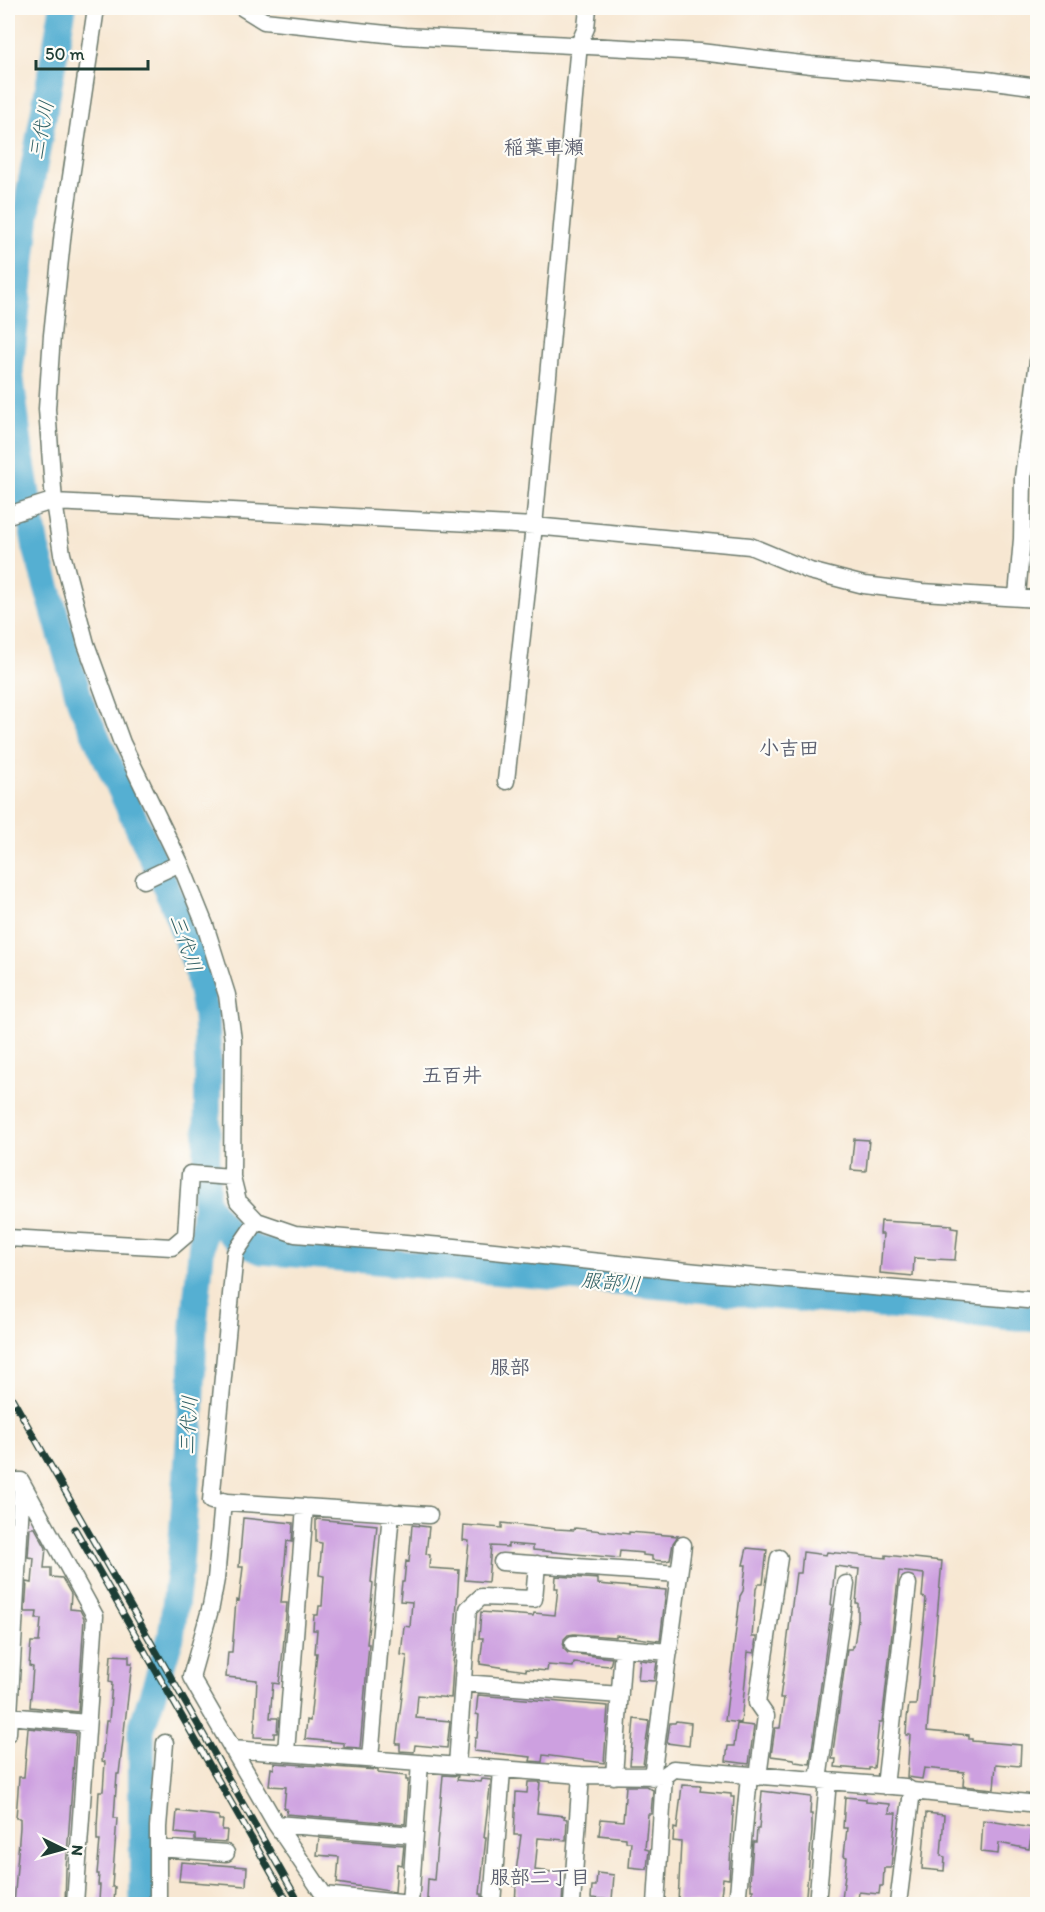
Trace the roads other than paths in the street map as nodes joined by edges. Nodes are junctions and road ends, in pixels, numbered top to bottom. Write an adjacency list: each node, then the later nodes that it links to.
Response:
1 (96, 8): 7 (street)
2 (243, 8): 4 (street)
3 (588, 8): 4 (street)
4 (579, 44): 5 (street); 9 (street)
5 (1038, 87)
6 (1038, 361): 10 (street)
7 (50, 502): 8 (street); 9 (street); 13 (street)
8 (11, 514)
9 (534, 526): 10 (street); 12 (street)
10 (1017, 596): 11 (street)
11 (1038, 599)
12 (506, 781)
13 (178, 864): 14 (street); 15 (street)
14 (146, 879)
15 (229, 1177): 16 (street); 17 (street)
16 (255, 1225): 18 (street); 20 (street)
17 (8, 1238)
18 (1038, 1300)
19 (15, 1482): 36 (street); 37 (street)
20 (224, 1501): 21 (street); 39 (street)
21 (305, 1507): 22 (street); 40 (street)
22 (391, 1512): 23 (street); 41 (street)
23 (429, 1515)
24 (683, 1545): 28 (street)
25 (779, 1558): 47 (street)
26 (501, 1562): 27 (street)
27 (537, 1564): 28 (street); 34 (street)
28 (679, 1574): 33 (street)
29 (846, 1584): 49 (street)
30 (908, 1584): 50 (street)
31 (573, 1644): 32 (street)
32 (623, 1648): 33 (street); 35 (street)
33 (669, 1652): 48 (street)
34 (463, 1683): 35 (street); 43 (street)
35 (620, 1695): 46 (street)
36 (8, 1722): 37 (street)
37 (87, 1723): 58 (street)
38 (165, 1743): 55 (street)
39 (232, 1749): 40 (street); 53 (street)
40 (286, 1752): 41 (street)
41 (370, 1759): 42 (street)
42 (420, 1763): 43 (street); 54 (street)
43 (457, 1765): 44 (street)
44 (502, 1770): 45 (street); 60 (street)
45 (582, 1775): 46 (street); 61 (street)
46 (614, 1776): 48 (street)
47 (753, 1776): 48 (street); 49 (street); 63 (street)
48 (658, 1777): 62 (street)
49 (823, 1780): 50 (street); 64 (street)
50 (885, 1786): 51 (street)
51 (912, 1791): 52 (street); 65 (street)
52 (1038, 1804)
53 (276, 1824): 54 (street); 57 (street)
54 (414, 1835): 57 (street)
55 (158, 1848): 56 (street); 59 (street)
56 (225, 1853)
57 (410, 1904)
58 (75, 1905)
59 (158, 1905)
60 (492, 1905)
61 (572, 1905)
62 (656, 1905)
63 (737, 1905)
64 (817, 1905)
65 (898, 1905)

